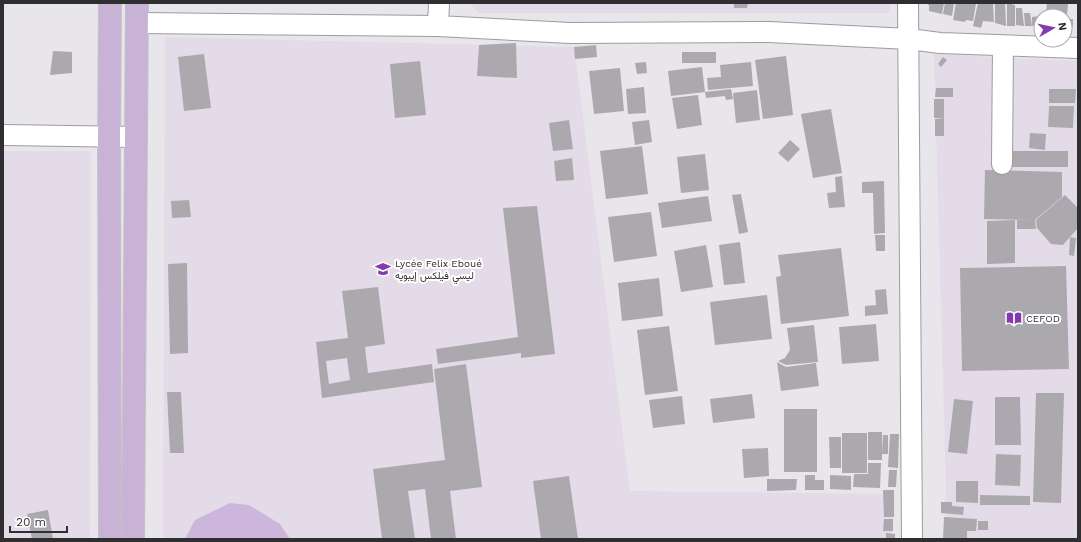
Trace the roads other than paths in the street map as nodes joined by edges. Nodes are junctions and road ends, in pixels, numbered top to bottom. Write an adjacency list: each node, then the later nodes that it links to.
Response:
1 (110, 3): 10 (main road)
2 (439, 3): 5 (street)
3 (908, 3): 6 (street)
4 (137, 13): 5 (street); 11 (main road)
5 (438, 26): 6 (street)
6 (909, 39): 7 (street); 17 (street)
7 (1003, 46): 8 (street); 12 (street)
8 (1078, 48)
9 (3, 135): 10 (street)
10 (109, 136): 11 (street); 14 (main road)
11 (136, 137): 13 (main road)
12 (1002, 164)
13 (133, 481): 14 (main road); 16 (main road)
14 (110, 483): 15 (main road)
15 (110, 539)
16 (133, 539)
17 (912, 539)

